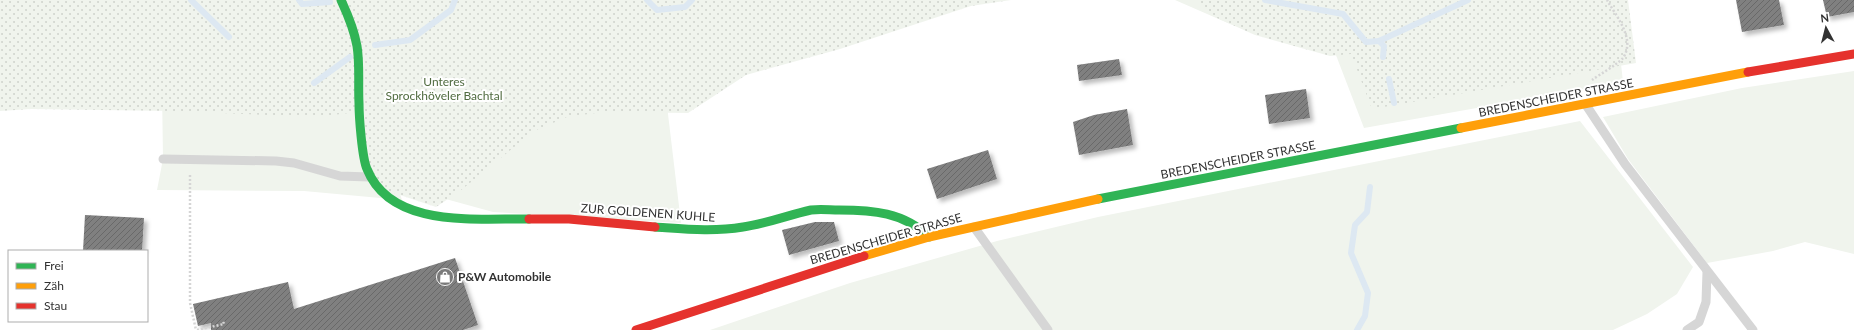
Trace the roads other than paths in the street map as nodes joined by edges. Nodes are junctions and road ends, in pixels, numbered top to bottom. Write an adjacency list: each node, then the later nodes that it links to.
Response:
1 (341, 0): 5 (main road, ZUR GOLDENEN KUHLE)
2 (1854, 54): 3 (main road, BREDENSCHEIDER STRASSE)
3 (1586, 104): 6 (main road, BREDENSCHEIDER STRASSE); 8 (lane)
4 (163, 159): 5 (lane)
5 (369, 177): 7 (main road, ZUR GOLDENEN KUHLE)
6 (974, 227): 7 (main road, BREDENSCHEIDER STRASSE); 10 (lane)
7 (929, 237): 9 (main road, BREDENSCHEIDER STRASSE)
8 (1707, 272): 11 (lane); 12 (lane)
9 (636, 330)
10 (1048, 330)
11 (1687, 330)
12 (1753, 330)

